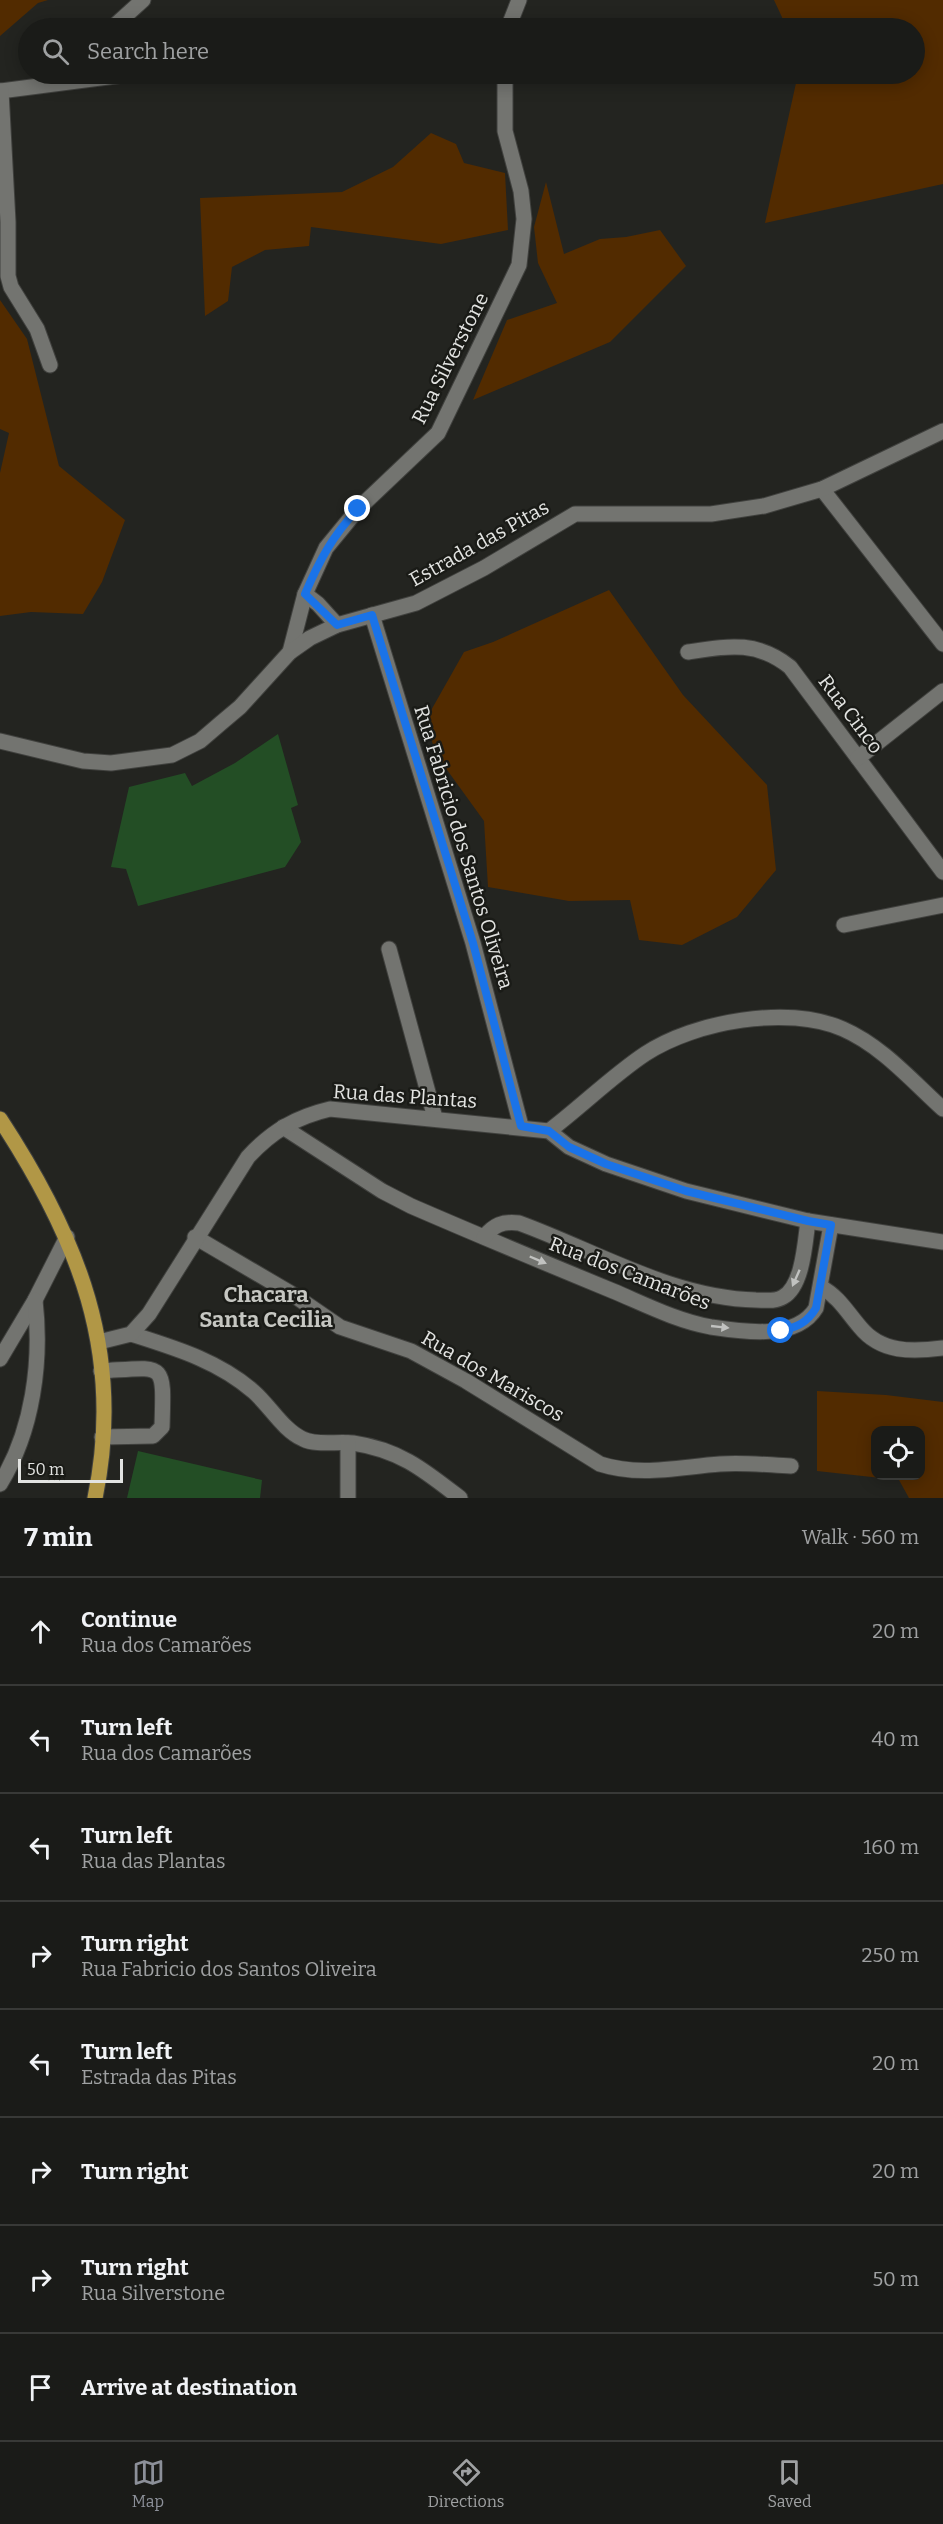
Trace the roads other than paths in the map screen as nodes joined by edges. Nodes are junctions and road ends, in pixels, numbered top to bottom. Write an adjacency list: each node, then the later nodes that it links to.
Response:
1 (143, 0): 3 (street)
2 (519, 0): 4 (street)
3 (123, 18)
4 (512, 18)
5 (40, 84): 7 (street)
6 (505, 84): 11 (street, Rua Silverstone)
7 (1, 91): 8 (street)
8 (50, 365)
9 (943, 431): 10 (street, Estrada das Pitas)
10 (822, 489): 12 (street, Estrada das Pitas); 14 (street)
11 (305, 594): 13 (street); 15 (street, Rua Silverstone)
12 (372, 615): 13 (street, Estrada das Pitas); 27 (street, Rua Fabricio dos Santos Oliveira)
13 (337, 625): 15 (street, Estrada das Pitas)
14 (943, 644)
15 (290, 652): 18 (street, Estrada das Pitas)
16 (688, 652): 19 (street, Rua Cinco)
17 (943, 692): 19 (street)
18 (1, 744)
19 (858, 758): 20 (street, Rua Cinco)
20 (943, 872)
21 (943, 905): 22 (street)
22 (844, 925)
23 (389, 949): 25 (street)
24 (943, 1109): 29 (street)
25 (435, 1118): 27 (street, Rua das Plantas); 28 (street, Rua das Plantas)
26 (0, 1119): 32 (main road)
27 (521, 1126): 29 (street, Rua das Plantas)
28 (283, 1127): 33 (street, Rua das Plantas); 34 (street, Rua dos Camarões)
29 (549, 1131): 30 (street, Rua das Plantas)
30 (808, 1221): 31 (street, Rua das Plantas); 34 (street, Rua dos Camarões, one-way to 34)
31 (831, 1225): 35 (street, Rua das Plantas); 36 (street, Rua dos Camarões)
32 (67, 1237): 37 (street); 39 (main road)
33 (195, 1237): 38 (street, Rua das Plantas); 45 (street, Rua dos Mariscos)
34 (484, 1237): 36 (street, Rua dos Camarões, one-way to 36)
35 (943, 1242)
36 (820, 1287): 40 (street)
37 (35, 1300): 41 (street); 46 (street)
38 (131, 1334): 39 (street); 44 (street)
39 (99, 1342): 42 (main road)
40 (943, 1348)
41 (0, 1359)
42 (101, 1371): 43 (main road); 43 (street)
43 (102, 1437): 47 (main road)
44 (348, 1443): 48 (street); 49 (street)
45 (791, 1466)
46 (0, 1484)
47 (95, 1498)
48 (348, 1498)
49 (460, 1498)

